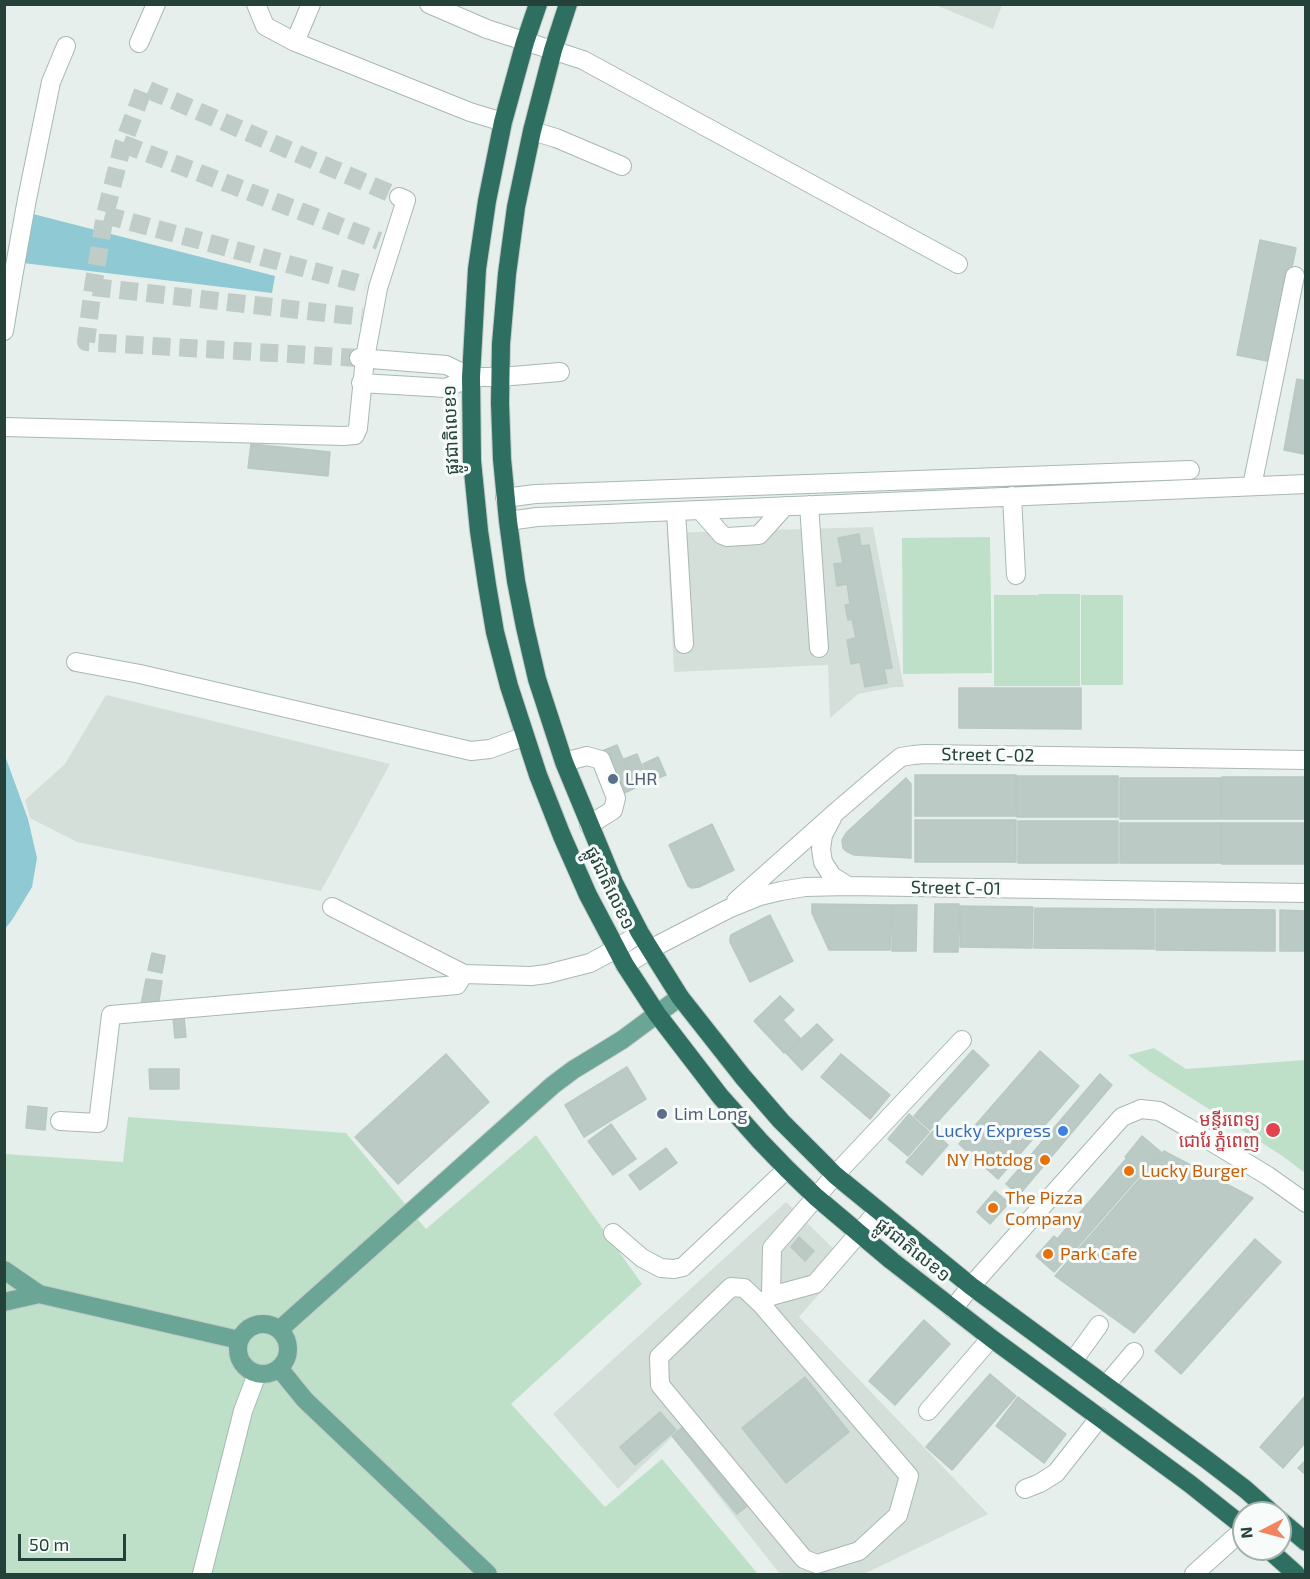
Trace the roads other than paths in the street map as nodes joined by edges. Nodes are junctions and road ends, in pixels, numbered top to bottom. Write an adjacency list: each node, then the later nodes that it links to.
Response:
1 (156, 4): 9 (street)
2 (256, 4): 7 (street)
3 (311, 4): 7 (street)
4 (429, 4): 8 (street)
5 (538, 4): 8 (highway, ផ្លូវជាតិលេខ១)
6 (568, 4): 11 (highway, ផ្លូវជាតិលេខ១)
7 (295, 42): 12 (street)
8 (525, 42): 11 (street); 12 (highway, ផ្លូវជាតិលេខ១)
9 (139, 43)
10 (66, 46): 18 (street)
11 (553, 50): 13 (highway, ផ្លូវជាតិលេខ១); 16 (street)
12 (503, 122): 21 (highway, ផ្លូវជាតិលេខ១)
13 (532, 131): 14 (street); 22 (highway, ផ្លូវជាតិលេខ១)
14 (622, 166)
15 (399, 197): 19 (street)
16 (958, 264)
17 (1295, 276): 28 (street)
18 (4, 332)
19 (362, 358): 21 (street); 23 (street)
20 (560, 372): 22 (street)
21 (471, 377): 22 (street); 23 (street); 41 (highway, ផ្លូវជាតិលេខ១)
22 (500, 377): 31 (highway, ផ្លូវជាតិលេខ១)
23 (361, 383): 24 (street)
24 (4, 428)
25 (1191, 470): 26 (street)
26 (1112, 473): 29 (street); 31 (street)
27 (1305, 484): 28 (street)
28 (1252, 486): 29 (street)
29 (1112, 492): 30 (street)
30 (1012, 496): 32 (street); 37 (street)
31 (505, 498): 36 (highway, ផ្លូវជាតិលេខ១)
32 (809, 505): 33 (street); 39 (street)
33 (785, 506): 34 (street); 34 (street)
34 (700, 510): 35 (street)
35 (676, 511): 36 (street); 38 (street)
36 (508, 521): 43 (highway, ផ្លូវជាតិលេខ១)
37 (1016, 575)
38 (684, 644)
39 (819, 648)
40 (76, 662): 41 (street)
41 (525, 736): 51 (highway, ផ្លូវជាតិលេខ១)
42 (1305, 760): 44 (street, Street C-02)
43 (564, 762): 45 (highway, ផ្លូវជាតិលេខ១); 45 (street)
44 (836, 812): 46 (street); 49 (street, Street C-02)
45 (589, 825): 50 (highway, ផ្លូវជាតិលេខ១)
46 (848, 886): 47 (street, Street C-01); 49 (street, Street C-01)
47 (1305, 894)
48 (332, 907): 54 (street)
49 (728, 909): 52 (street, Street C-01)
50 (640, 933): 51 (street); 52 (highway, ផ្លូវជាតិលេខ១)
51 (616, 949): 53 (highway, ផ្លូវជាតិលេខ១); 54 (street)
52 (650, 950): 53 (street, Street C-01); 55 (highway, ផ្លូវជាតិលេខ១)
53 (625, 965): 56 (highway, ផ្លូវជាតិលេខ១)
54 (464, 974): 58 (street)
55 (680, 997): 56 (main road); 60 (highway, ផ្លូវជាតិលេខ១)
56 (657, 1014): 59 (highway, ផ្លូវជាតិលេខ១); 73 (main road)
57 (962, 1040): 60 (street)
58 (60, 1121)
59 (787, 1169): 61 (highway, ផ្លូវជាតិលេខ១); 64 (street)
60 (835, 1175): 61 (street); 63 (highway, ផ្លូវជាតិលេខ១)
61 (816, 1197): 65 (highway, ផ្លូវជាតិលេខ១); 69 (street)
62 (1305, 1203): 67 (street)
63 (878, 1211): 65 (street); 67 (highway, ផ្លូវជាតិលេខ១)
64 (613, 1233)
65 (859, 1234): 69 (street); 71 (highway, ផ្លូវជាតិលេខ១)
66 (4, 1270): 68 (main road)
67 (971, 1286): 71 (street); 77 (highway, ផ្លូវជាតិលេខ១)
68 (39, 1294): 70 (main road); 75 (main road)
69 (766, 1300): 69 (street)
70 (4, 1302)
71 (953, 1309): 74 (highway, ផ្លូវជាតិលេខ១)
72 (1100, 1326): 77 (street)
73 (279, 1330): 75 (main road); 78 (main road)
74 (991, 1338): 81 (street); 82 (highway, ផ្លូវជាតិលេខ១)
75 (239, 1340): 79 (main road)
76 (1134, 1352): 80 (street)
77 (1073, 1360): 80 (highway, ផ្លូវជាតិលេខ១)
78 (279, 1368): 79 (main road); 91 (main road)
79 (257, 1374): 90 (street)
80 (1106, 1384): 84 (highway, ផ្លូវជាតិលេខ១)
81 (928, 1411)
82 (1100, 1417): 83 (street); 85 (highway, ផ្លូវជាតិលេខ១)
83 (1025, 1490)
84 (1258, 1501)
85 (1232, 1518)
86 (1292, 1531): 88 (highway)
87 (1232, 1539): 92 (street)
88 (1305, 1542)
89 (1281, 1561): 93 (highway)
90 (202, 1575)
91 (488, 1575)
92 (1194, 1575)
93 (1296, 1575)

